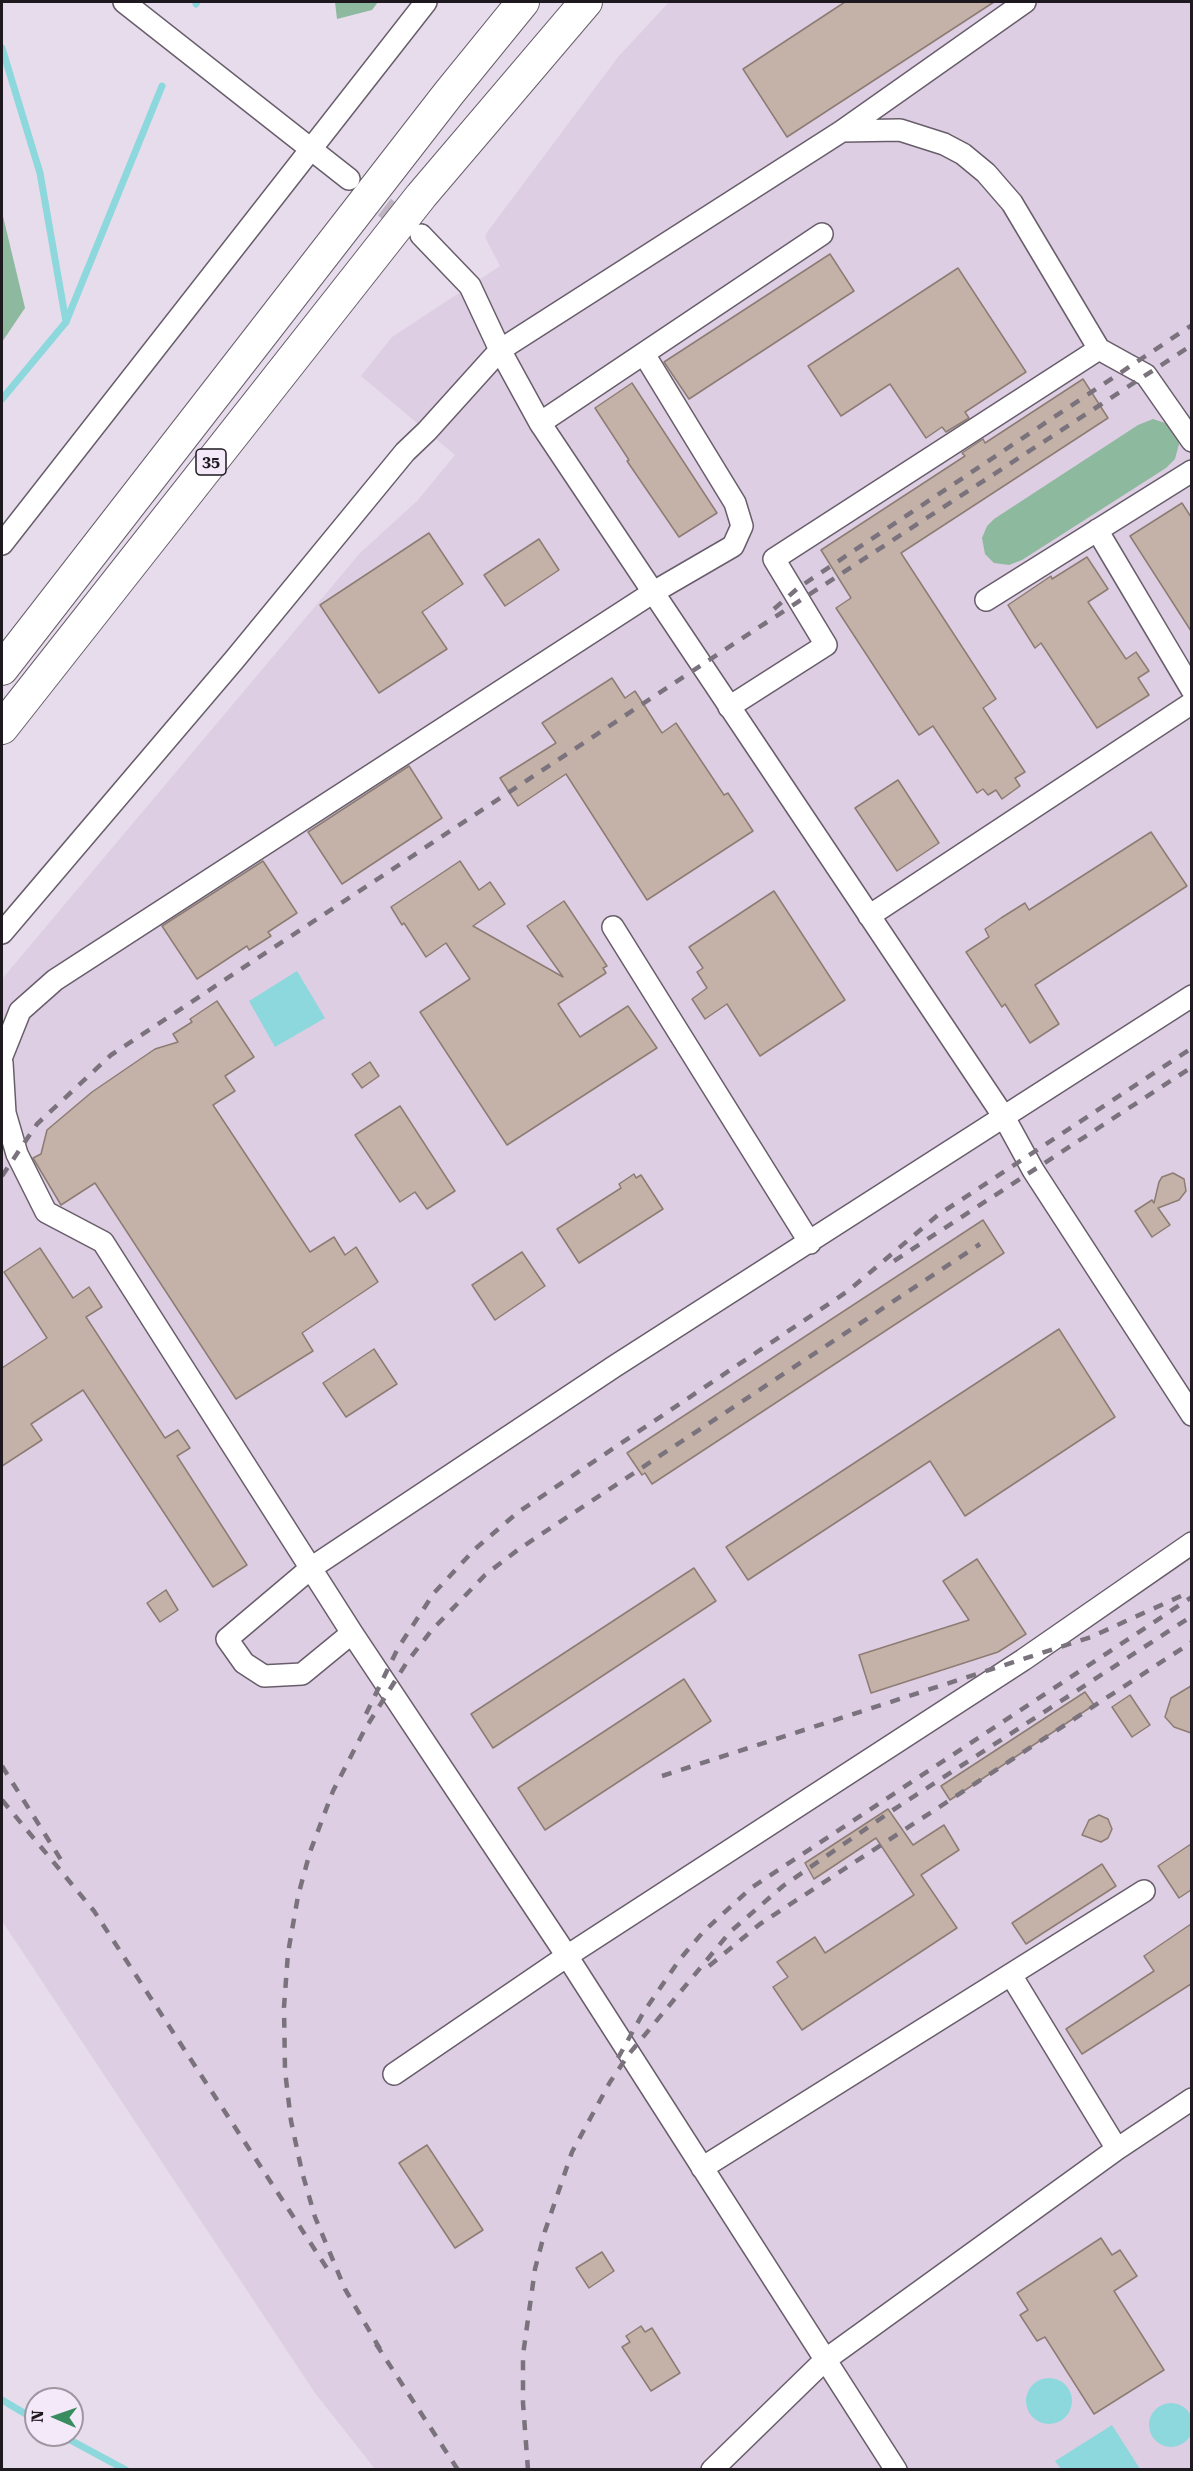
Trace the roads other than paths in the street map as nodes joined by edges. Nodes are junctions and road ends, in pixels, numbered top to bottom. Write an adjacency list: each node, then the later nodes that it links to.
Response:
1 (124, 2): 7 (street)
2 (426, 2): 7 (street)
3 (523, 2): 21 (highway, 35)
4 (586, 2): 25 (highway, 35)
5 (1025, 2): 6 (street)
6 (842, 131): 11 (street); 12 (street)
7 (310, 149): 8 (street); 18 (street)
8 (349, 179)
9 (822, 234): 13 (street)
10 (421, 235): 12 (street)
11 (1099, 349): 15 (street); 24 (street)
12 (500, 350): 14 (street); 28 (street)
13 (644, 354): 14 (street); 19 (street)
14 (540, 423): 19 (street)
15 (1191, 441)
16 (1191, 471): 17 (street)
17 (1097, 530): 20 (street); 22 (street)
18 (2, 544)
19 (652, 593): 24 (street); 30 (street)
20 (986, 600)
21 (2, 669)
22 (1191, 690)
23 (1191, 703): 26 (street)
24 (729, 707): 26 (street)
25 (2, 728)
26 (869, 916): 32 (street)
27 (613, 927): 33 (street)
28 (2, 933)
29 (1191, 996): 32 (street)
30 (2, 1056)
31 (2, 1063): 36 (street)
32 (1004, 1118): 33 (street); 34 (street)
33 (810, 1243): 36 (street)
34 (1191, 1415)
35 (1191, 1543): 39 (street)
36 (311, 1568): 37 (street); 37 (street)
37 (352, 1634): 39 (street)
38 (1144, 1891): 40 (street)
39 (567, 1956): 41 (street); 44 (street)
40 (1011, 1975): 43 (street); 44 (street)
41 (394, 2074)
42 (1191, 2099): 43 (street)
43 (1117, 2149): 45 (street)
44 (702, 2168): 45 (street)
45 (825, 2360): 46 (street); 47 (street)
46 (712, 2469)
47 (896, 2469)

